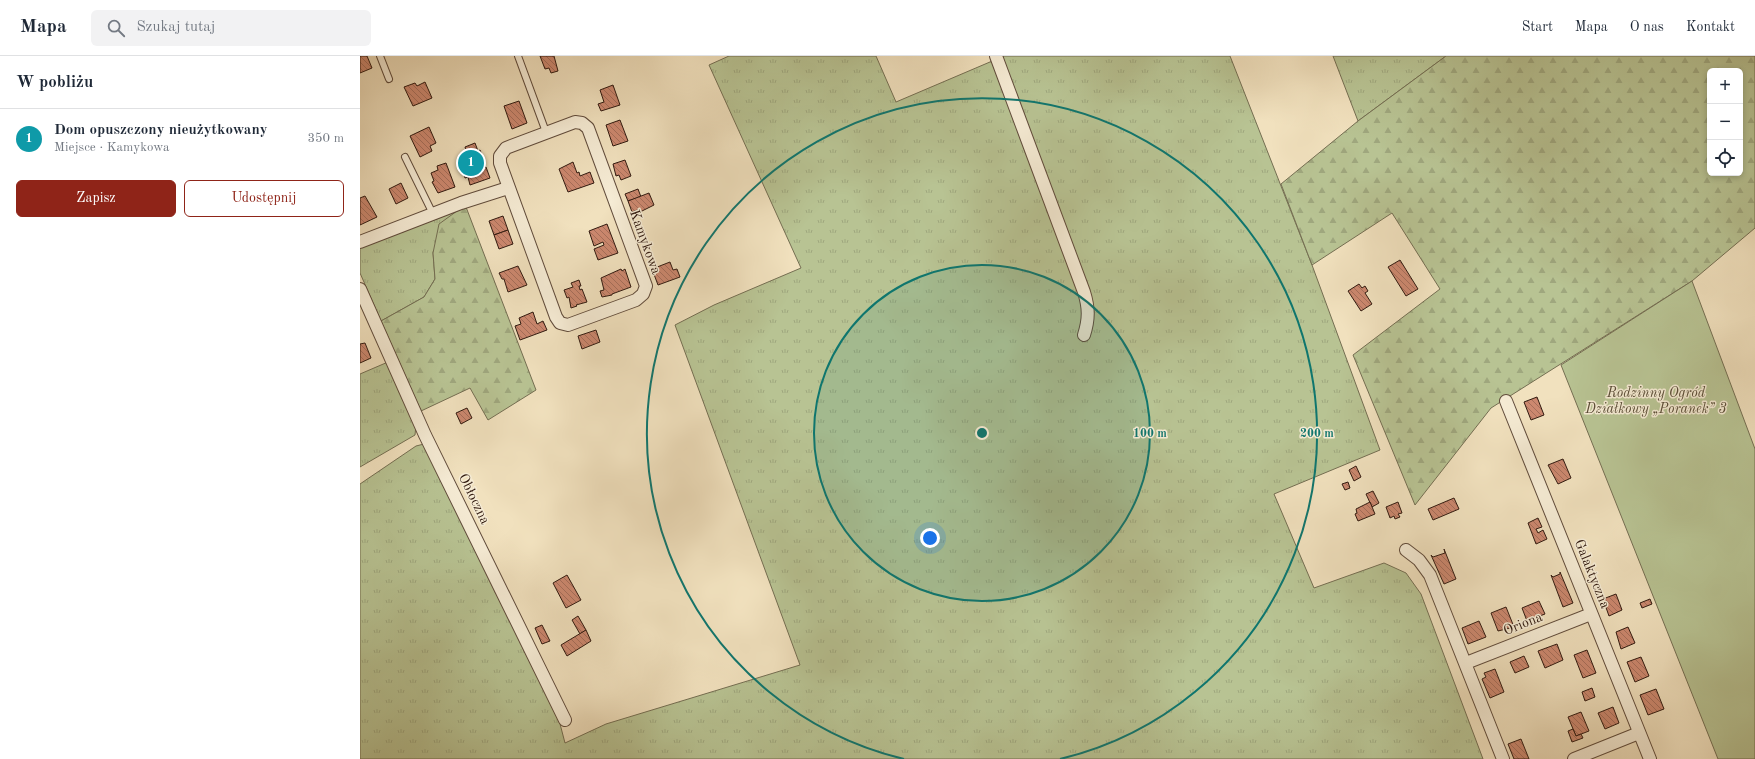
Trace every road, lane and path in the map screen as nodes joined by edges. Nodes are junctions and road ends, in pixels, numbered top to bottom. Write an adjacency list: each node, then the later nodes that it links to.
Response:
1 (380, 56): 4 (lane)
2 (518, 56): 5 (lane)
3 (996, 56): 11 (street)
4 (389, 79)
5 (546, 132): 7 (street, Kamykowa); 7 (street, Kamykowa)
6 (405, 157): 8 (lane)
7 (508, 188): 8 (street)
8 (433, 214): 9 (street)
9 (360, 242)
10 (360, 290): 16 (street, Obłoczna)
11 (1084, 335)
12 (1506, 401): 14 (street, Galaktyczna)
13 (1406, 550): 15 (street)
14 (1591, 614): 15 (street, Oriona); 17 (street, Galaktyczna)
15 (1466, 663): 18 (street)
16 (565, 720)
17 (1639, 733): 19 (street); 20 (street, Galaktyczna)
18 (1503, 759)
19 (1574, 759)
20 (1650, 759)

